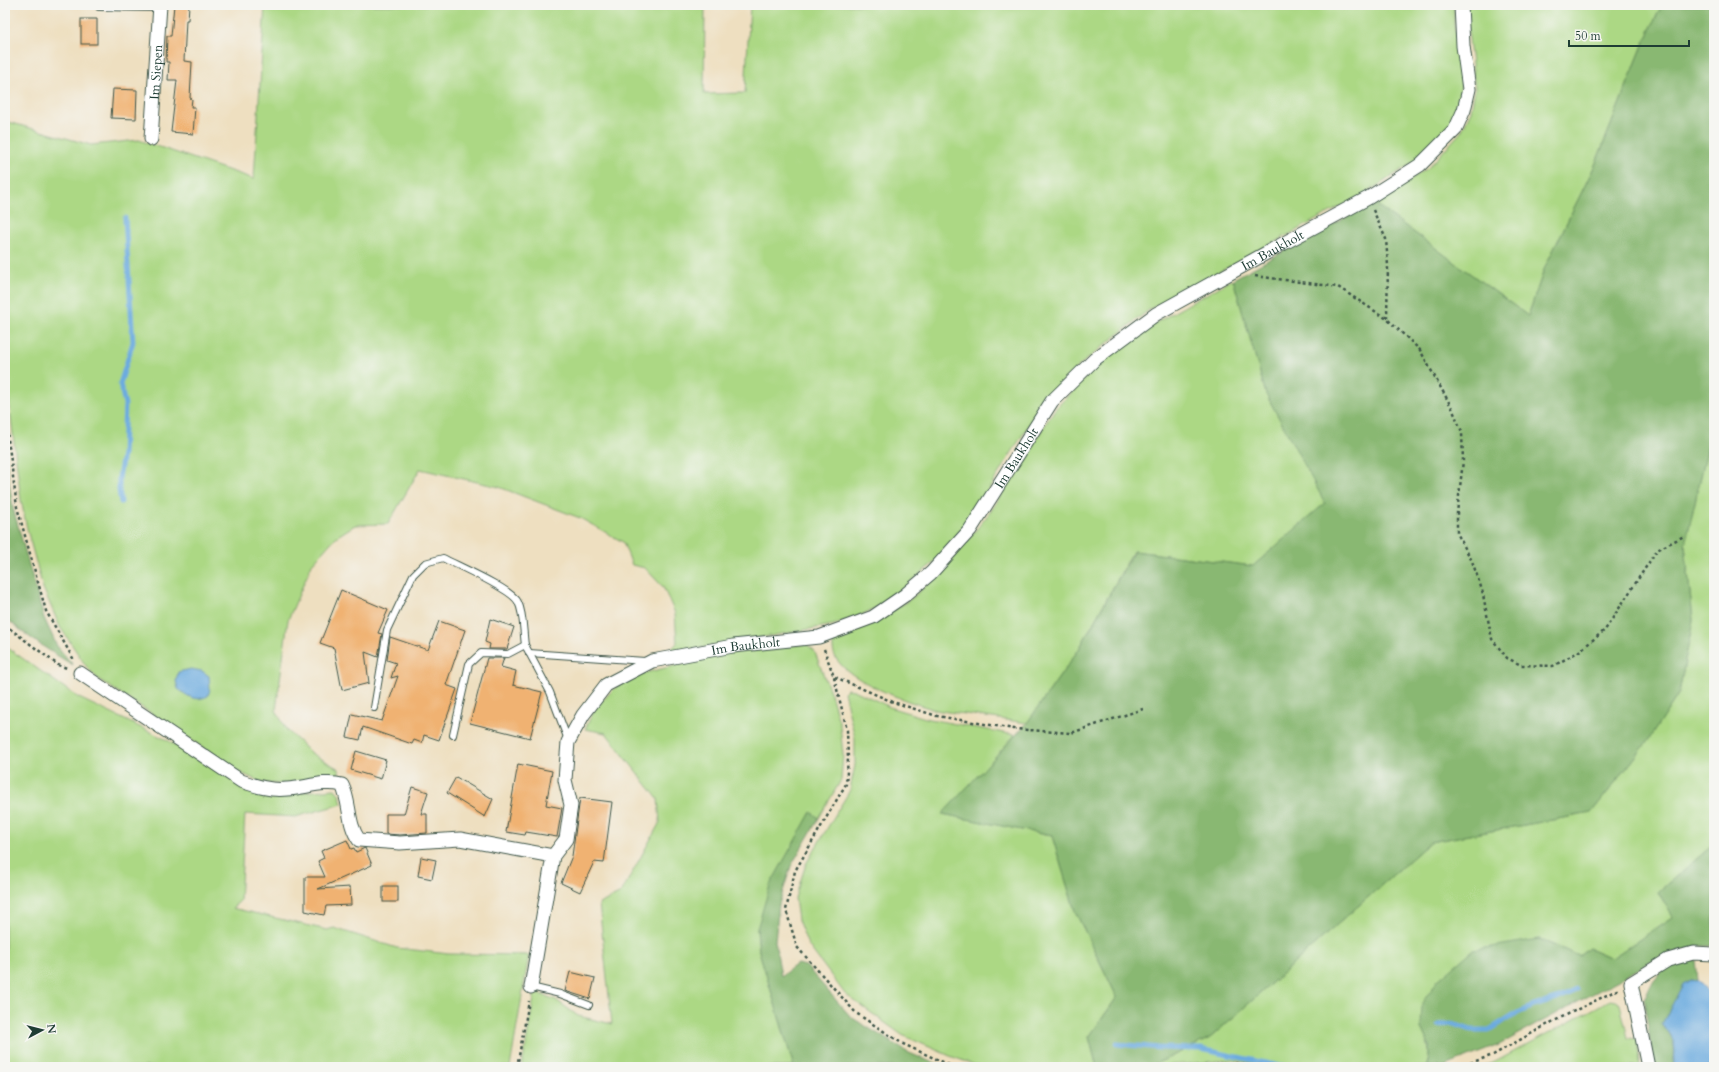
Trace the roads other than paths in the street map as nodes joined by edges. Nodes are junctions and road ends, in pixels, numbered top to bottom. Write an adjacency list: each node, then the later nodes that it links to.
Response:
1 (1461, 5): 7 (street, Im Baukholt)
2 (99, 7): 3 (lane)
3 (160, 7): 4 (street, Im Siepen)
4 (151, 139)
5 (525, 645): 6 (lane); 9 (lane); 10 (lane)
6 (529, 653): 7 (lane); 11 (lane)
7 (652, 662): 11 (street, Im Baukholt)
8 (80, 673): 12 (street)
9 (374, 708)
10 (453, 735)
11 (568, 742): 12 (street, Im Baukholt)
12 (553, 856): 14 (street)
13 (1714, 954): 16 (street)
14 (531, 987): 15 (lane)
15 (589, 1005)
16 (1648, 1067)

